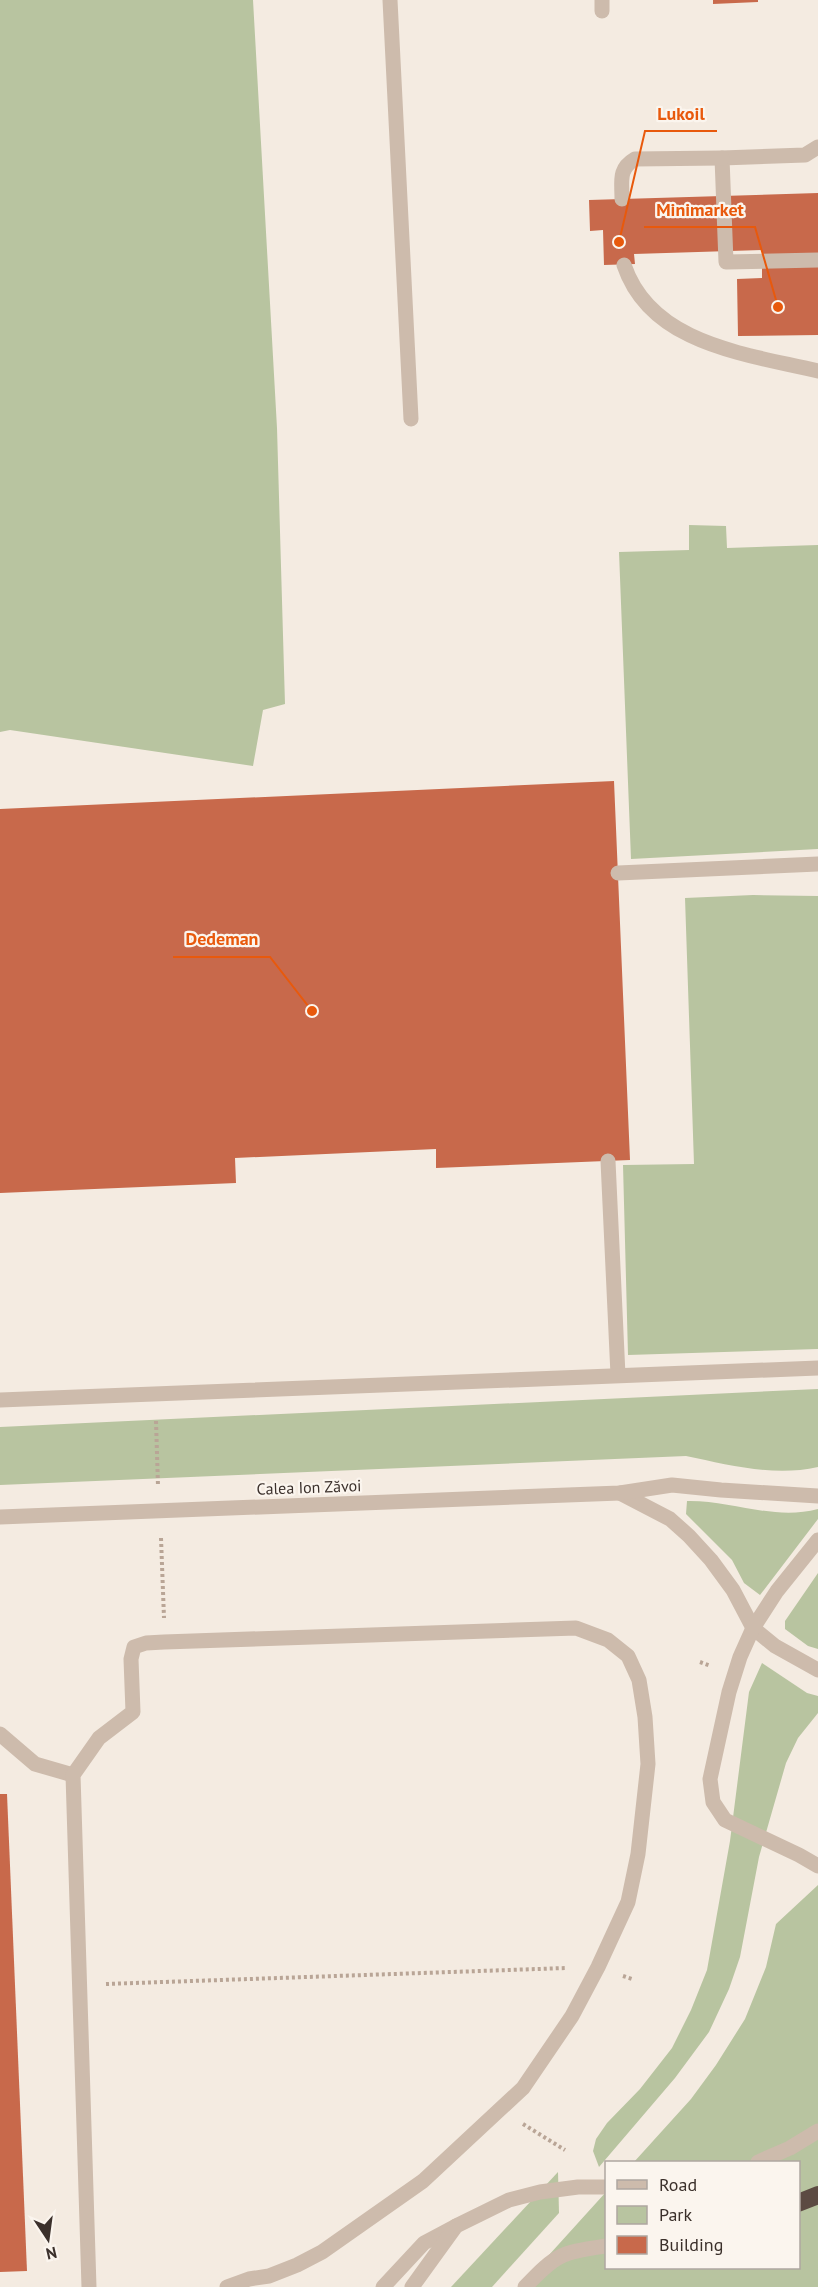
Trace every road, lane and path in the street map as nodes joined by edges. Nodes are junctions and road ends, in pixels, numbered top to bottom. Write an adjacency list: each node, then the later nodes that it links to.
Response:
1 (390, 0): 8 (street)
2 (818, 147): 3 (street)
3 (722, 158): 4 (street); 5 (street)
4 (622, 199)
5 (818, 260)
6 (624, 265): 7 (street)
7 (818, 371)
8 (411, 419)
9 (818, 864): 10 (street)
10 (618, 873)
11 (609, 1161): 13 (street)
12 (818, 1368): 13 (street)
13 (618, 1375): 14 (street)
14 (0, 1400)
15 (620, 1493): 16 (street, Calea Ion Zăvoi); 17 (street, Calea Ion Zăvoi); 19 (street, Calea Ion Zăvoi)
16 (818, 1496)
17 (0, 1517)
18 (818, 1540): 19 (street)
19 (753, 1628): 20 (street, Calea Ion Zăvoi); 23 (street)
20 (818, 1670)
21 (0, 1734): 22 (street)
22 (73, 1775): 24 (street); 37 (street)
23 (818, 1866)
24 (598, 1967): 25 (path); 38 (street)
25 (105, 1984)
26 (520, 2122): 28 (path)
27 (818, 2131): 29 (street)
28 (565, 2150)
29 (762, 2161)
30 (605, 2187): 35 (street)
31 (818, 2188): 33 (street)
32 (818, 2195): 34 (highway)
33 (800, 2201)
34 (800, 2201)
35 (456, 2226): 39 (street); 40 (street)
36 (605, 2246): 41 (street)
37 (89, 2287)
38 (227, 2287)
39 (383, 2287)
40 (412, 2287)
41 (525, 2287)

